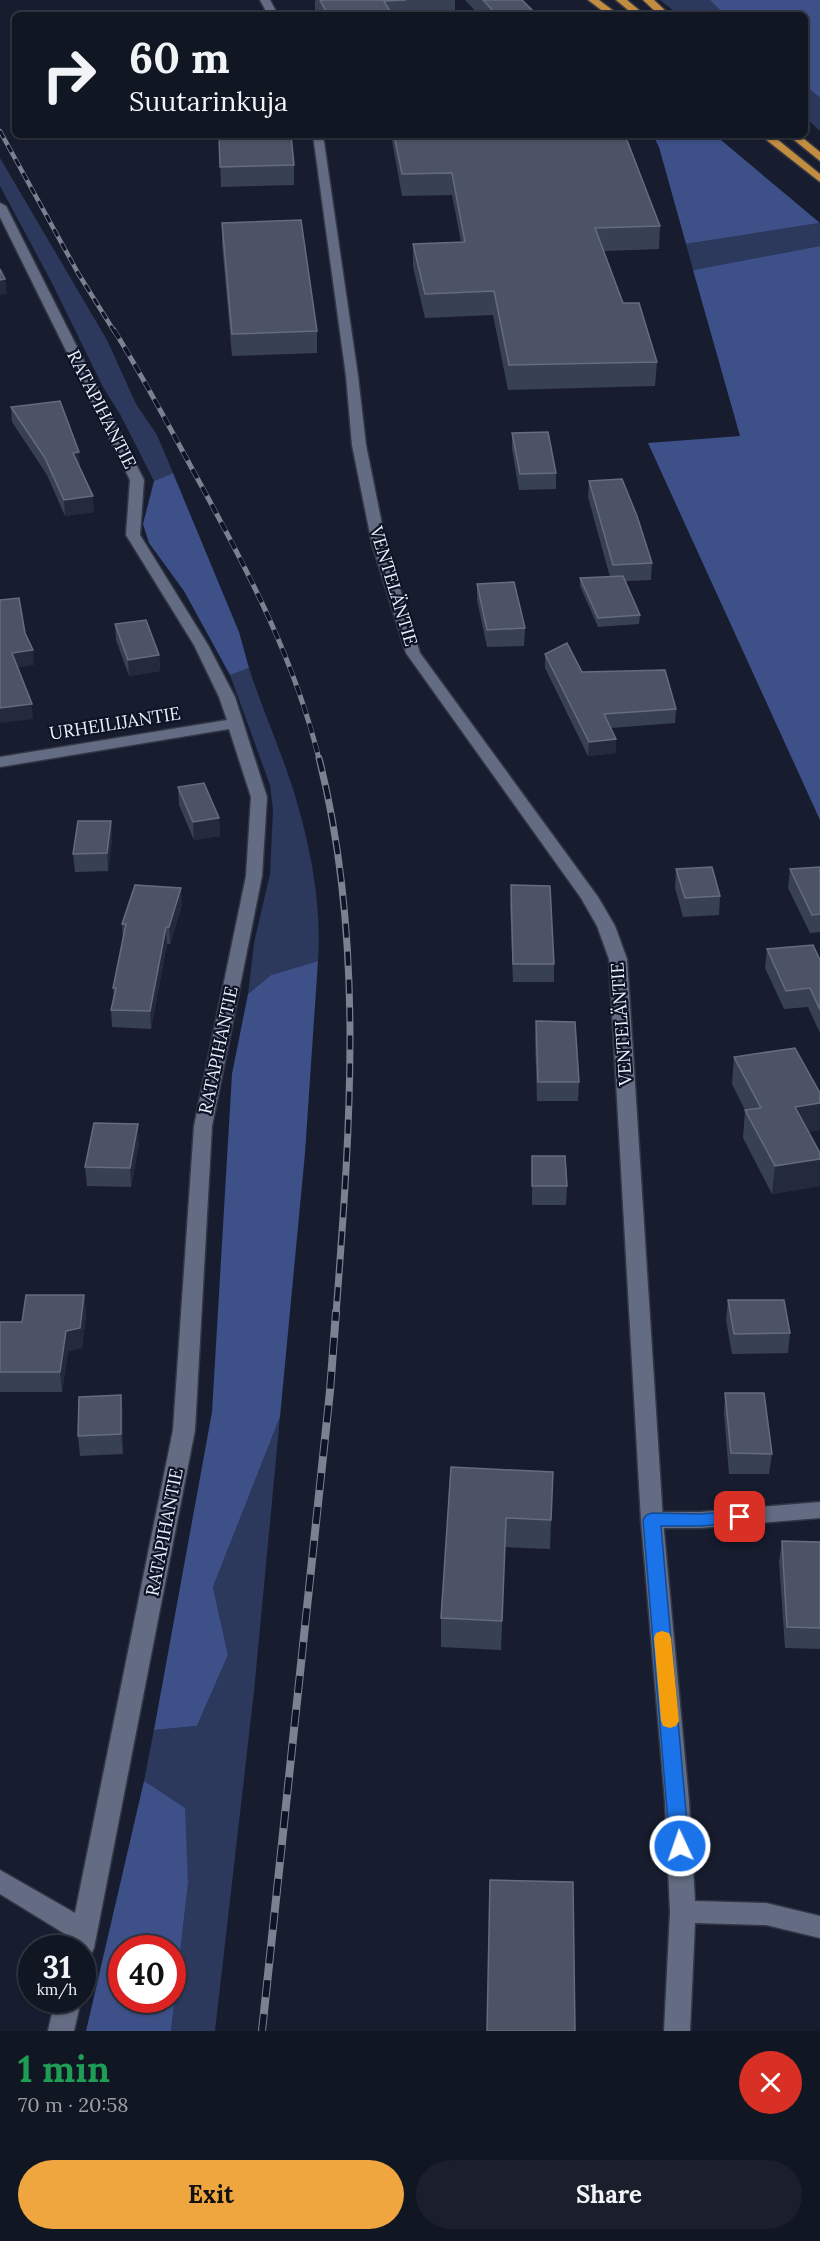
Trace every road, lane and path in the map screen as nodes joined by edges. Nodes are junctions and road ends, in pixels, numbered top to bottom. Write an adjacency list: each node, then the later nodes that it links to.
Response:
1 (593, 0): 4 (highway)
2 (621, 0): 5 (highway)
3 (648, 0): 6 (highway)
4 (610, 12)
5 (636, 12)
6 (662, 12)
7 (318, 138): 16 (street, VENTELÄNTIE)
8 (769, 138): 11 (highway)
9 (797, 138): 10 (highway)
10 (820, 158)
11 (820, 179)
12 (0, 206): 13 (street, RATAPIHANTIE)
13 (236, 723): 14 (street, URHEILIJANTIE); 21 (street, RATAPIHANTIE)
14 (0, 762)
15 (820, 1510): 16 (street)
16 (652, 1520): 18 (street, VENTELÄNTIE)
17 (0, 1881): 20 (street)
18 (683, 1912): 19 (street); 24 (street, VENTELÄNTIE)
19 (820, 1927)
20 (75, 1935)
21 (83, 1935)
22 (65, 2013): 23 (street)
23 (61, 2031)
24 (677, 2031)

